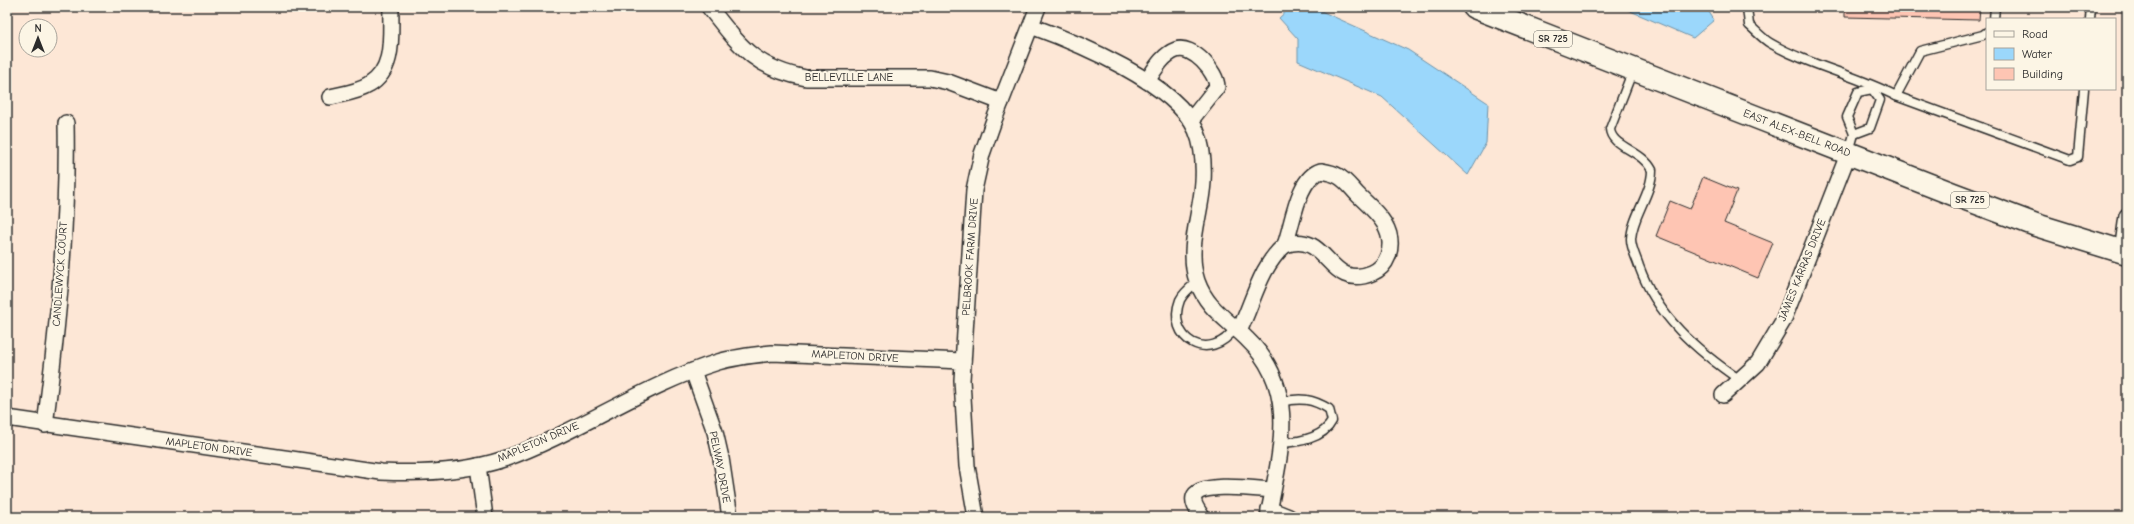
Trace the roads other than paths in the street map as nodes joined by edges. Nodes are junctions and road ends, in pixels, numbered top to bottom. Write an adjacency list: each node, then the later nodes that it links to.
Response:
1 (392, 7): 17 (street)
2 (709, 7): 18 (street, BELLEVILLE LANE)
3 (1038, 7): 10 (street, PELBROOK FARM DRIVE)
4 (1474, 7): 12 (main road, EAST ALEX-BELL ROAD / SR 725)
5 (1747, 7): 14 (lane)
6 (1995, 7): 8 (lane)
7 (2091, 7): 9 (lane)
8 (1994, 18)
9 (2090, 18)
10 (1030, 26): 13 (street); 18 (street, PELBROOK FARM DRIVE)
11 (1986, 33): 16 (lane)
12 (1633, 70): 21 (main road, EAST ALEX-BELL ROAD / SR 725); 29 (lane)
13 (1147, 81): 19 (street); 19 (street)
14 (1873, 86): 16 (lane); 21 (lane); 21 (lane)
15 (2084, 90): 16 (lane)
16 (1896, 96)
17 (330, 97)
18 (1001, 102): 27 (street, PELBROOK FARM DRIVE)
19 (1191, 120): 25 (street)
20 (66, 123): 33 (street, CANDLEWYCK COURT)
21 (1851, 143): 24 (main road, EAST ALEX-BELL ROAD / SR 725); 29 (street, JAMES KARRAS DRIVE)
22 (2127, 216): 24 (street)
23 (1285, 245): 23 (street); 26 (street)
24 (2125, 253)
25 (1197, 282): 26 (street); 26 (lane)
26 (1237, 330): 31 (street)
27 (963, 361): 28 (street, MAPLETON DRIVE); 40 (street, PELBROOK FARM DRIVE)
28 (693, 371): 35 (street, MAPLETON DRIVE); 39 (street, PELWAY DRIVE)
29 (1740, 380): 30 (street, JAMES KARRAS DRIVE)
30 (1723, 395)
31 (1282, 402): 34 (street); 34 (lane)
32 (7, 418): 33 (street, MAPLETON DRIVE)
33 (45, 425): 35 (street, MAPLETON DRIVE)
34 (1281, 443): 36 (street)
35 (478, 466): 38 (street)
36 (1272, 490): 37 (street); 41 (street)
37 (1268, 513): 42 (street)
38 (485, 517)
39 (730, 517)
40 (976, 517)
41 (1202, 517)
42 (1289, 517)

